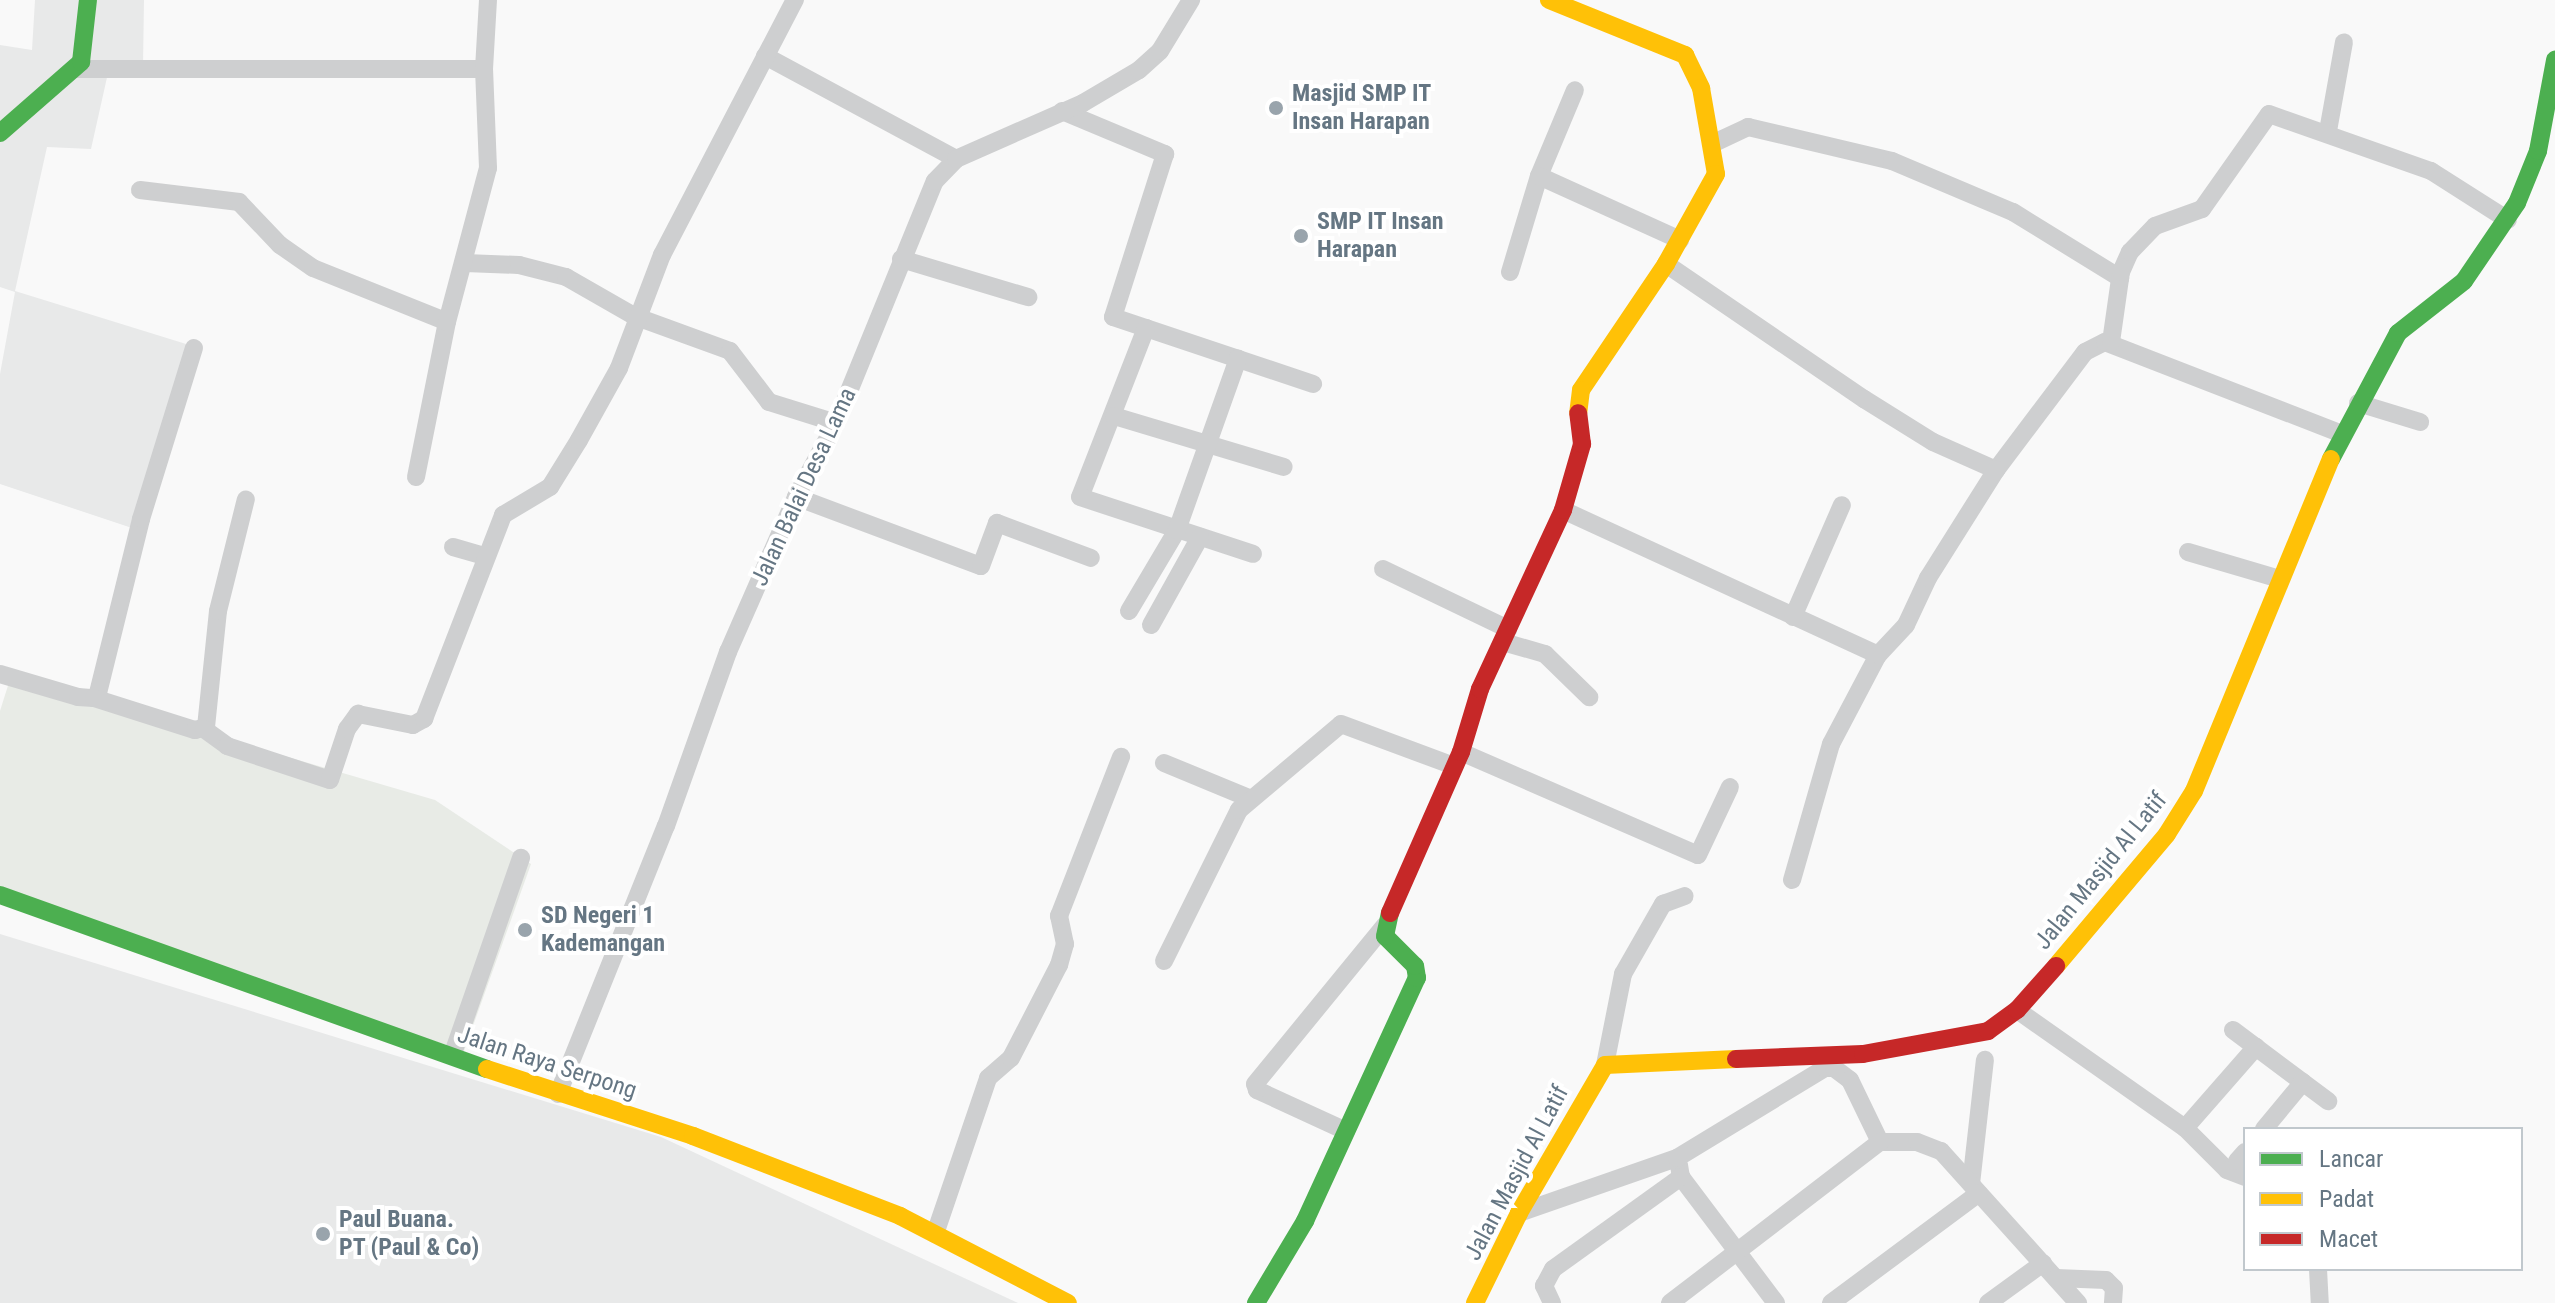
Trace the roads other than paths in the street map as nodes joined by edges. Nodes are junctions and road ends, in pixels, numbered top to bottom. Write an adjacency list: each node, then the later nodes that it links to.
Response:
1 (88, 0): 9 (street)
2 (488, 0): 10 (street)
3 (795, 0): 7 (street)
4 (1191, 0): 12 (street, Jalan Balai Desa Lama)
5 (1549, 0): 15 (street)
6 (2344, 42): 13 (street)
7 (765, 56): 16 (street); 27 (street)
8 (2555, 60): 19 (street, Jalan Masjid Al Latif)
9 (76, 69): 10 (street); 14 (street)
10 (484, 69): 22 (street)
11 (1575, 90): 17 (street)
12 (1062, 111): 16 (street, Jalan Balai Desa Lama); 29 (street)
13 (2328, 131): 19 (street); 25 (street)
14 (0, 133)
15 (1714, 143): 20 (street); 25 (street)
16 (956, 159): 21 (street, Jalan Balai Desa Lama)
17 (1539, 176): 20 (street); 24 (street)
18 (140, 190): 28 (street)
19 (2508, 220): 34 (street, Jalan Masjid Al Latif)
20 (1680, 240): 23 (street)
21 (901, 259): 26 (street); 37 (street, Jalan Balai Desa Lama)
22 (465, 263): 27 (street); 28 (street)
23 (1666, 264): 41 (street); 46 (street)
24 (1510, 272)
25 (2120, 278): 30 (street)
26 (1028, 297)
27 (634, 316): 37 (street); 52 (street)
28 (447, 322): 42 (street)
29 (1146, 328): 32 (street); 35 (street)
30 (2111, 342): 38 (street); 41 (street)
31 (194, 348): 63 (street)
32 (1238, 359): 33 (street); 39 (street)
33 (1313, 384)
34 (2358, 403): 36 (street); 38 (street, Jalan Masjid Al Latif)
35 (1114, 416): 39 (street); 47 (street)
36 (2420, 422)
37 (836, 423): 43 (street, Jalan Balai Desa Lama)
38 (2342, 434): 55 (street, Jalan Masjid Al Latif)
39 (1207, 443): 40 (street); 47 (street)
40 (1284, 467)
41 (1996, 470): 60 (street)
42 (416, 477)
43 (796, 497): 53 (street); 83 (street, Jalan Balai Desa Lama)
44 (246, 499): 64 (street)
45 (1842, 505): 57 (street)
46 (1563, 510): 57 (street); 59 (street)
47 (1177, 530): 48 (street); 56 (street)
48 (1200, 537): 51 (street); 58 (street)
49 (453, 547): 52 (street)
50 (2188, 552): 55 (street)
51 (1253, 554)
52 (485, 556): 64 (street)
53 (1091, 558)
54 (1383, 569): 59 (street)
55 (2280, 579): 76 (street, Jalan Masjid Al Latif)
56 (1129, 611)
57 (1793, 617): 60 (street)
58 (1151, 625)
59 (1506, 635): 62 (street); 66 (street)
60 (1878, 655): 71 (street)
61 (0, 674): 63 (street)
62 (1589, 697)
63 (94, 698): 64 (street)
64 (204, 729)
65 (1121, 757): 94 (street)
66 (1457, 759): 68 (street); 69 (street); 74 (street)
67 (1164, 763): 69 (street)
68 (1730, 787)
69 (1249, 798): 75 (street)
70 (521, 858): 79 (street)
71 (1792, 880)
72 (0, 895): 79 (street, Jalan Raya Serpong)
73 (1685, 896): 81 (street)
74 (1385, 925): 87 (street); 87 (street)
75 (1164, 961)
76 (2017, 1010): 81 (street, Jalan Masjid Al Latif); 86 (street)
77 (2233, 1030): 78 (street)
78 (2256, 1047): 82 (street); 86 (street)
79 (452, 1056): 83 (street, Jalan Raya Serpong)
80 (1985, 1060): 92 (street)
81 (1605, 1065): 93 (street, Jalan Masjid Al Latif)
82 (2303, 1082): 84 (street); 85 (street)
83 (558, 1094): 94 (street, Jalan Raya Serpong)
84 (2328, 1101)
85 (2266, 1127)
86 (2185, 1128): 90 (street)
87 (1346, 1131): 100 (street)
88 (1880, 1142): 89 (street); 92 (street); 95 (street)
89 (1677, 1158): 91 (street); 93 (street)
90 (2242, 1164)
91 (1681, 1177): 95 (street); 102 (street)
92 (1975, 1188): 96 (street); 105 (street)
93 (1519, 1213): 101 (street, Jalan Masjid Al Latif)
94 (935, 1234): 99 (street, Jalan Raya Serpong)
95 (1739, 1252): 103 (street); 104 (street)
96 (2043, 1263): 98 (street); 106 (street)
97 (2318, 1271): 109 (street)
98 (2056, 1278): 107 (street); 108 (street)
99 (1068, 1303)
100 (1256, 1303)
101 (1475, 1303)
102 (1552, 1303)
103 (1670, 1303)
104 (1776, 1303)
105 (1831, 1303)
106 (1988, 1303)
107 (2078, 1303)
108 (2113, 1303)
109 (2320, 1303)

